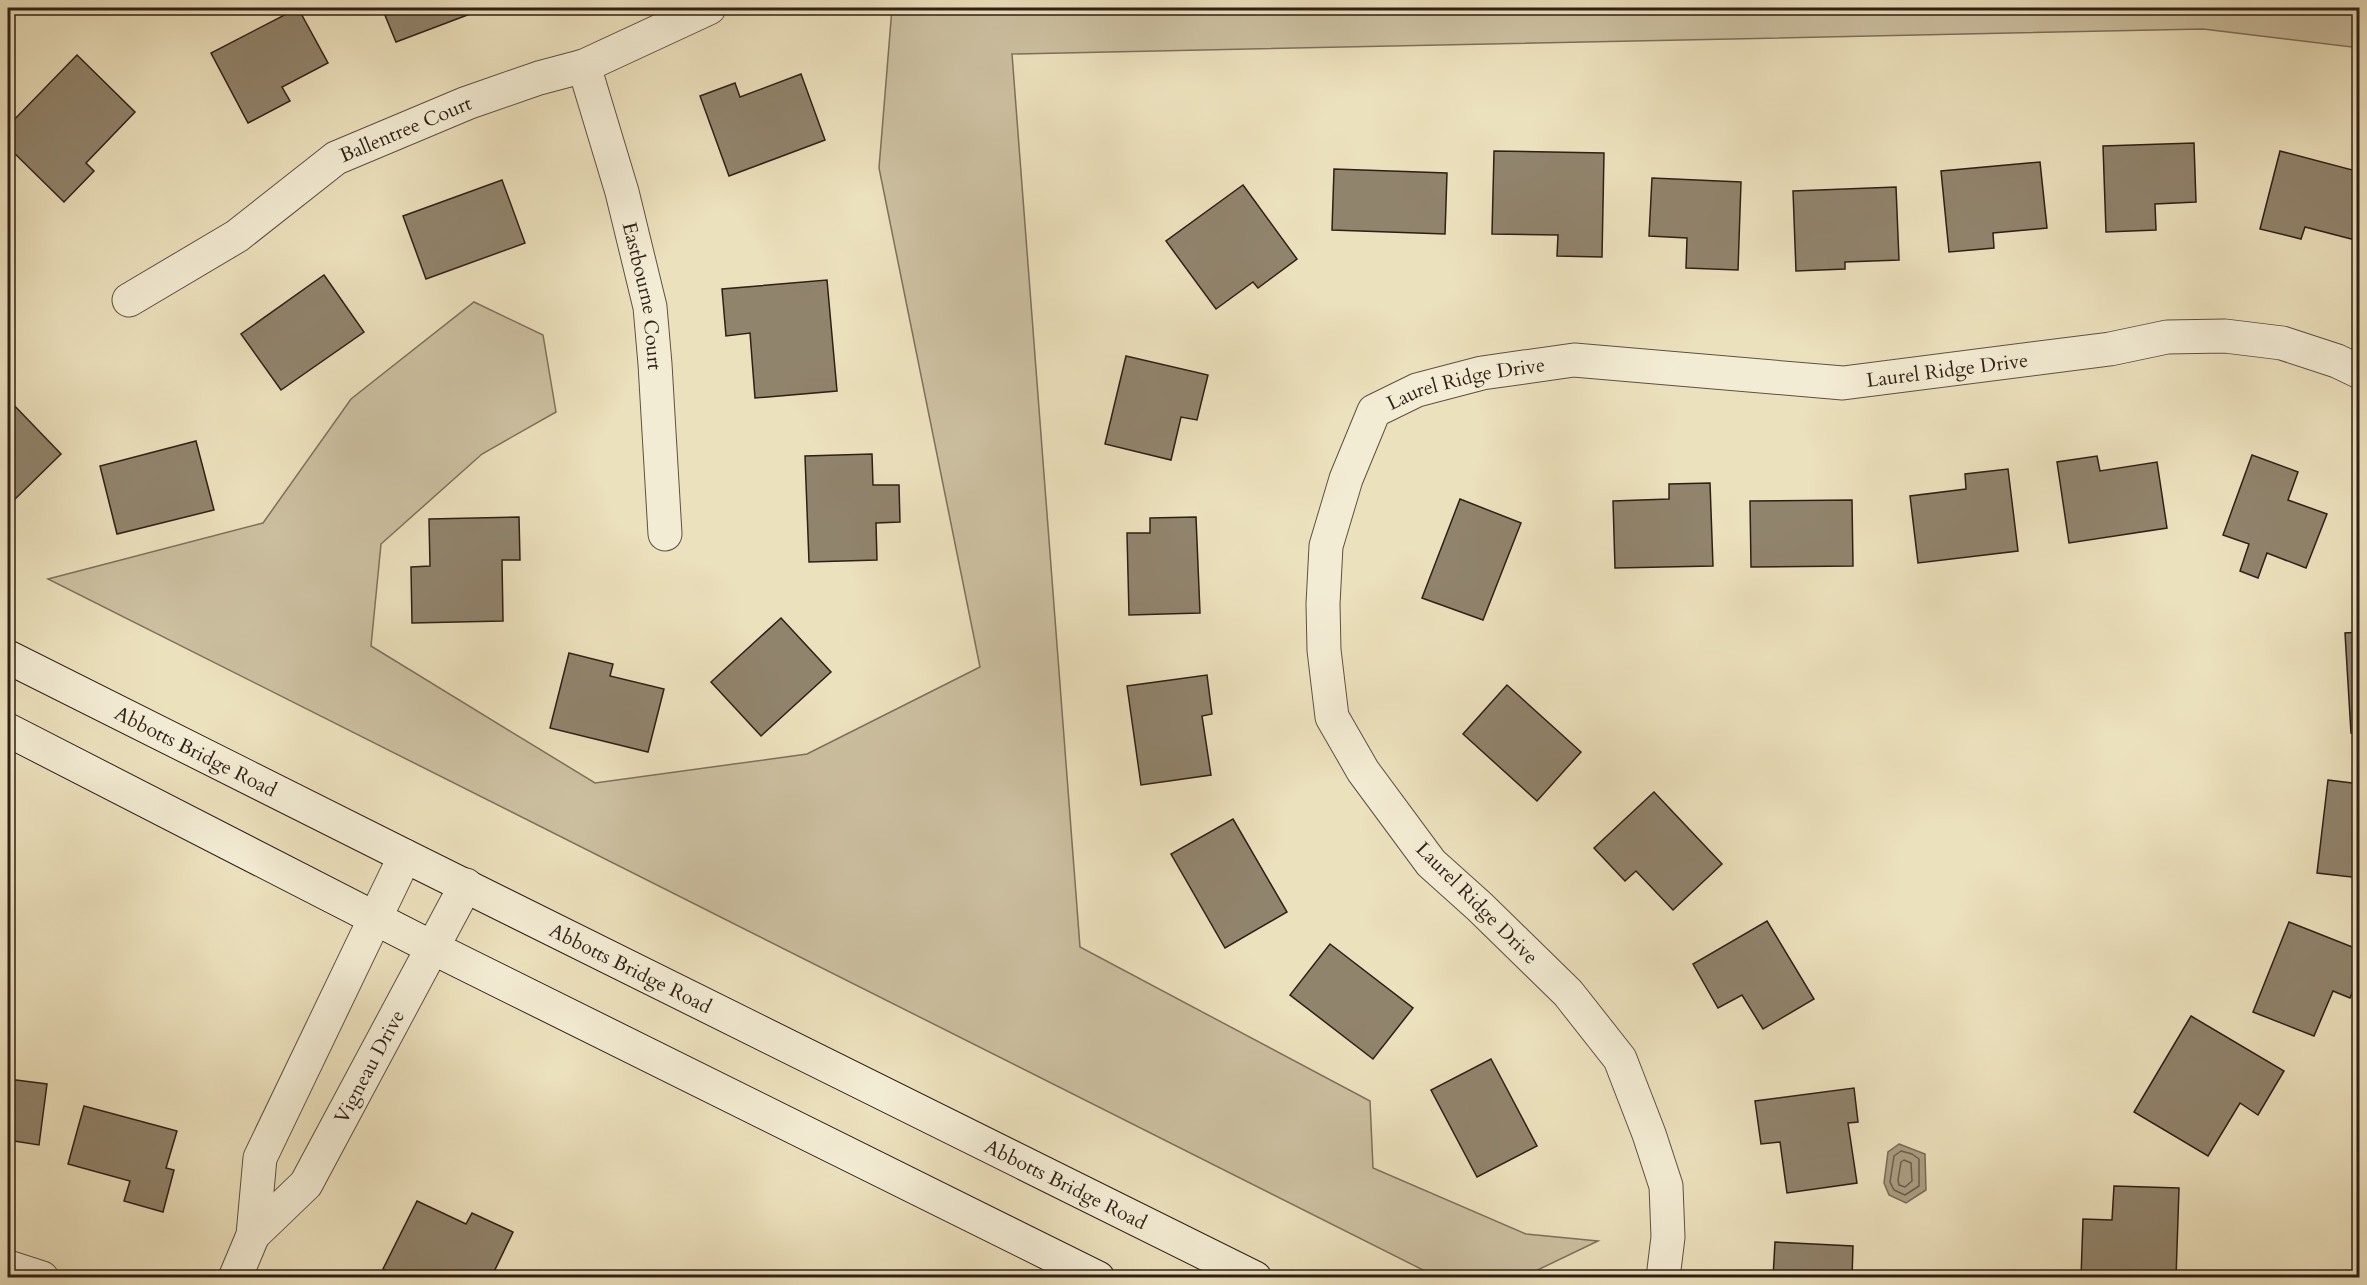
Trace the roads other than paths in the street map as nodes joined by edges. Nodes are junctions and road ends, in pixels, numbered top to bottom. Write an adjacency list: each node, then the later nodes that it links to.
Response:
1 (709, 8): 2 (street, Ballentree Court)
2 (584, 66): 3 (street, Ballentree Court); 5 (street, Eastbourne Court)
3 (129, 300)
4 (2360, 372): 18 (street, Laurel Ridge Drive)
5 (664, 534)
6 (8, 657): 8 (street, Abbotts Bridge Road)
7 (8, 730): 10 (street)
8 (405, 856): 9 (street, Abbotts Bridge Road); 10 (street, Vigneau Drive)
9 (466, 885): 11 (street, Vigneau Drive); 17 (street, Abbotts Bridge Road)
10 (375, 917): 11 (street); 12 (street, Vigneau Drive)
11 (433, 948): 12 (street, Vigneau Drive); 16 (street)
12 (253, 1235): 15 (street, Vigneau Drive)
13 (8, 1267): 14 (street)
14 (42, 1278)
15 (235, 1278)
16 (1098, 1278)
17 (1255, 1278)
18 (1663, 1278)

